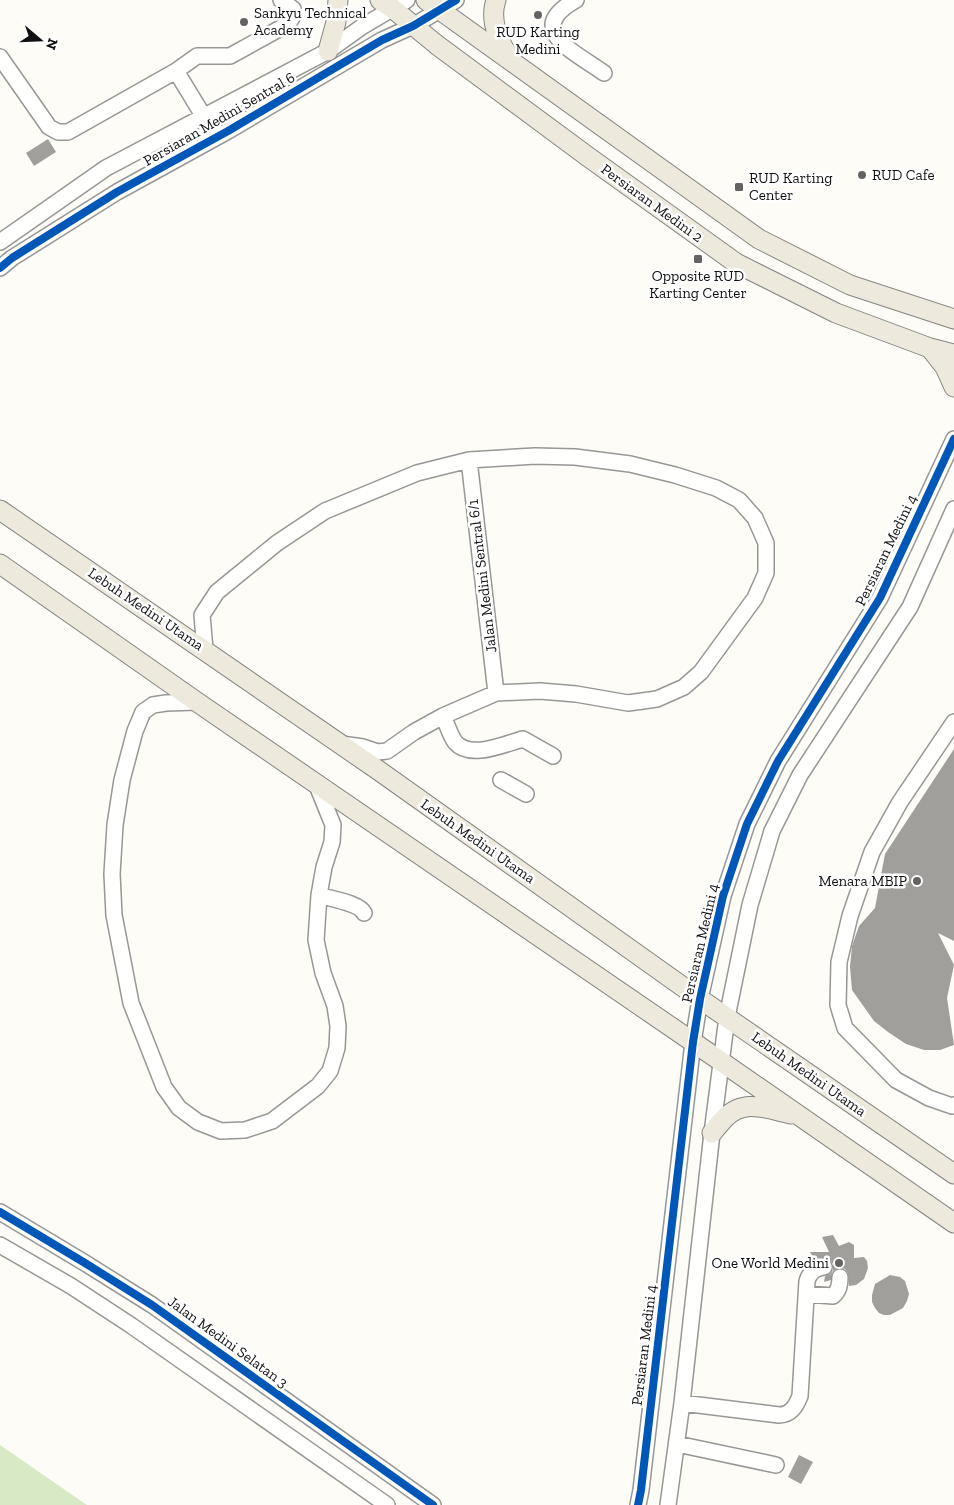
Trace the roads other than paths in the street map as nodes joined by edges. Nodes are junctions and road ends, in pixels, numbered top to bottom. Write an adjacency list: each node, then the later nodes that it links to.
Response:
1 (281, 0): 12 (street)
2 (338, 0): 9 (main road)
3 (456, 0): 7 (street, Persiaran Medini Sentral 6)
4 (496, 0): 11 (main road)
5 (576, 0): 13 (street)
6 (393, 3): 8 (main road, Persiaran Medini 2); 9 (street, Persiaran Medini Sentral 6)
7 (433, 5): 8 (street, Persiaran Medini Sentral 6); 11 (main road)
8 (413, 26): 16 (street, Persiaran Medini Sentral 6); 18 (main road, Persiaran Medini 2)
9 (328, 51): 14 (street, Persiaran Medini Sentral 6)
10 (0, 57): 12 (street)
11 (512, 63): 17 (main road)
12 (176, 71): 14 (street)
13 (604, 73)
14 (204, 117): 15 (street, Persiaran Medini Sentral 6)
15 (0, 242)
16 (0, 268)
17 (954, 319)
18 (930, 348): 19 (main road, Persiaran Medini 2); 20 (main road)
19 (954, 354)
20 (954, 387)
21 (954, 439): 38 (street, Persiaran Medini 4)
22 (469, 460): 26 (street); 27 (street, Jalan Medini Sentral 6/1); 27 (street)
23 (954, 508): 39 (street)
24 (0, 510): 26 (main road, Lebuh Medini Utama)
25 (0, 564): 28 (main road)
26 (205, 650): 31 (main road, Lebuh Medini Utama)
27 (496, 693): 29 (street)
28 (197, 702): 34 (main road); 36 (street)
29 (443, 716): 31 (street); 32 (street)
30 (954, 722): 42 (street)
31 (340, 744): 38 (main road, Lebuh Medini Utama)
32 (553, 756)
33 (501, 780): 35 (street)
34 (316, 783): 36 (street); 40 (main road)
35 (526, 794)
36 (319, 895): 37 (street)
37 (364, 914)
38 (700, 998): 39 (main road, Lebuh Medini Utama); 40 (street, Persiaran Medini 4)
39 (727, 1017): 41 (street); 45 (main road, Lebuh Medini Utama)
40 (693, 1042): 41 (main road); 57 (street, Persiaran Medini 4)
41 (722, 1062): 43 (main road); 44 (street)
42 (954, 1104)
43 (800, 1116): 44 (main road); 47 (main road)
44 (712, 1134): 52 (street)
45 (954, 1174)
46 (0, 1212): 56 (street, Jalan Medini Selatan 3)
47 (954, 1223)
48 (0, 1245): 55 (street)
49 (824, 1267): 51 (street)
50 (840, 1277): 51 (street)
51 (806, 1294): 52 (street)
52 (682, 1403): 53 (street)
53 (677, 1444): 54 (street); 58 (street)
54 (776, 1465)
55 (386, 1505)
56 (433, 1505)
57 (638, 1505)
58 (668, 1505)

